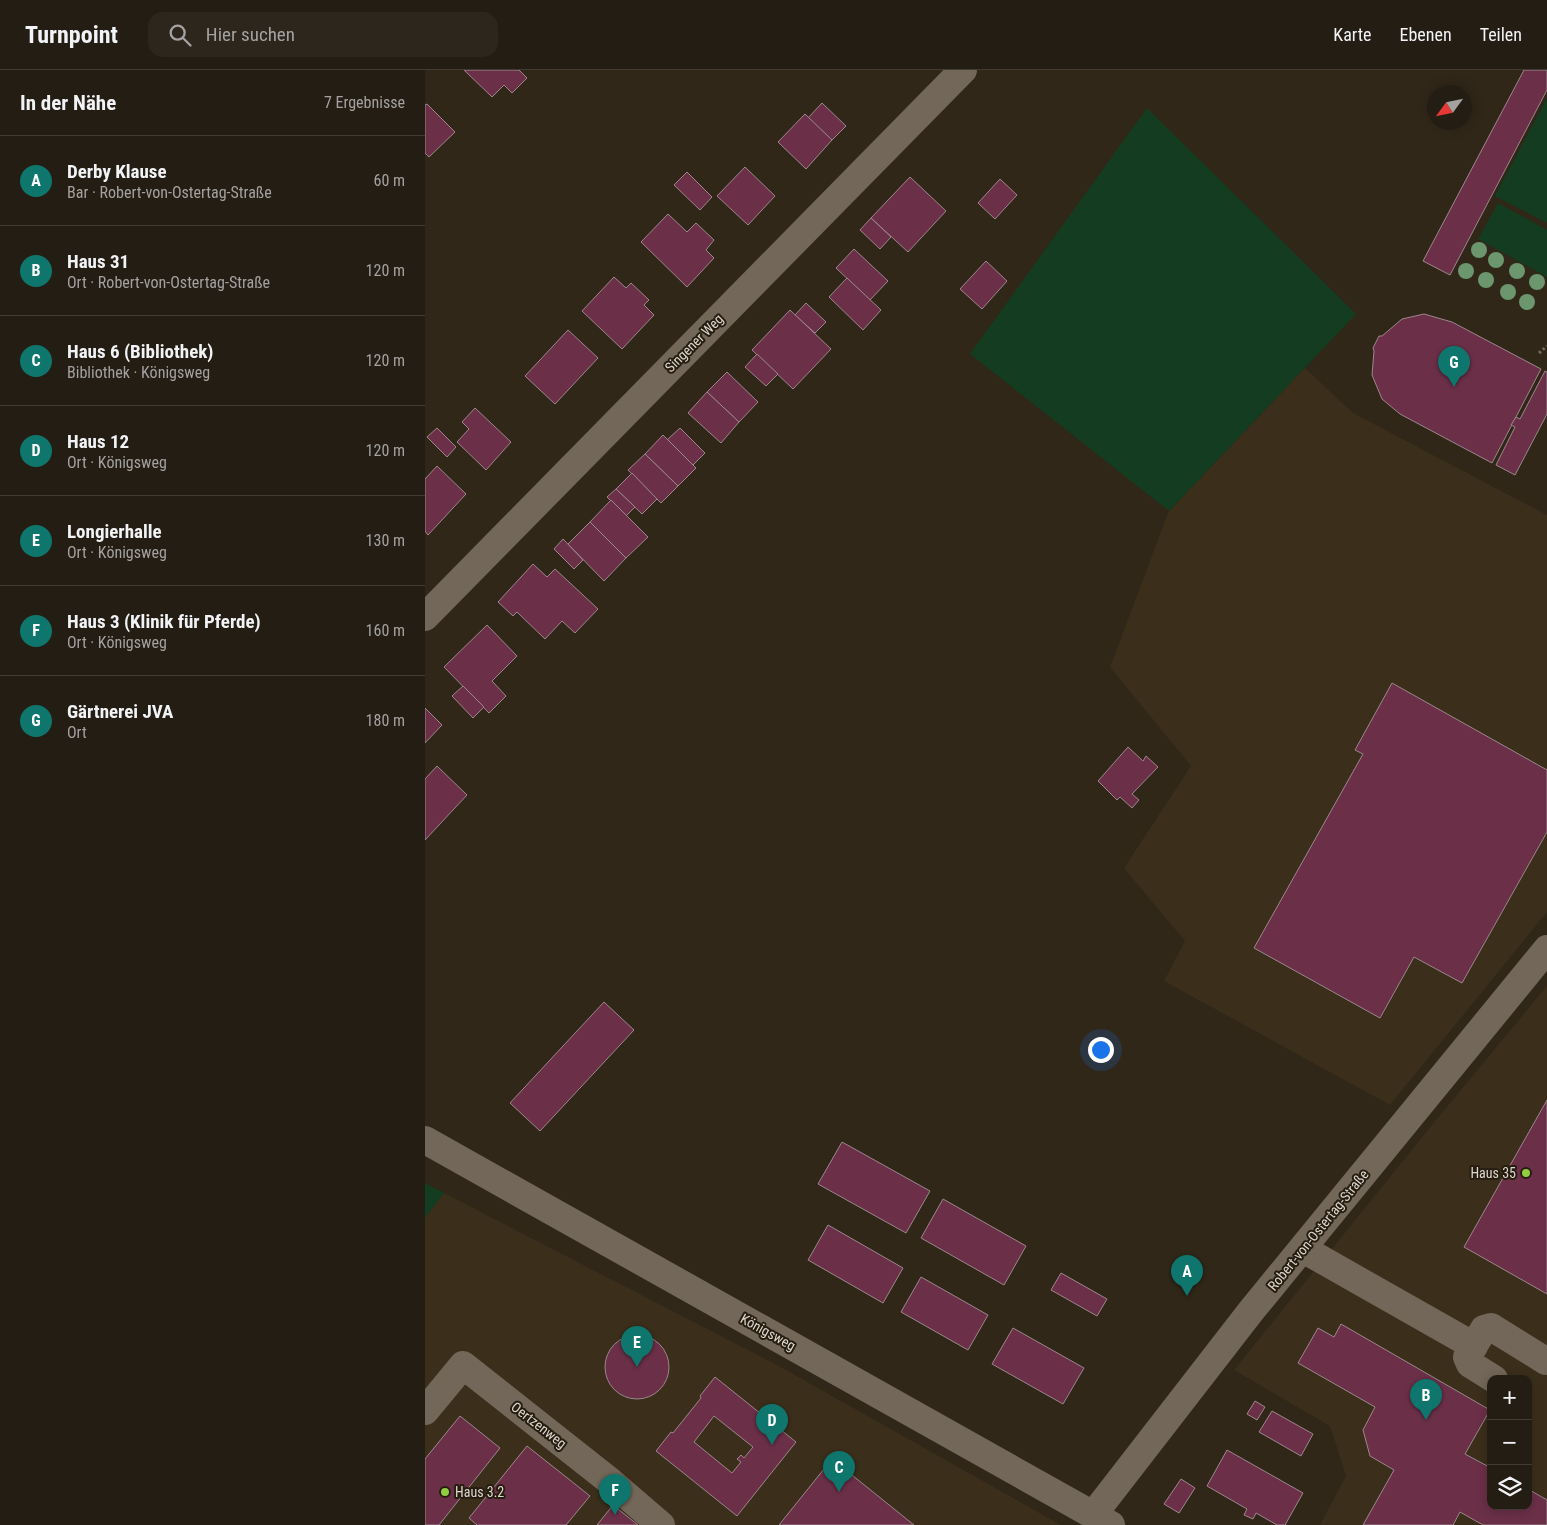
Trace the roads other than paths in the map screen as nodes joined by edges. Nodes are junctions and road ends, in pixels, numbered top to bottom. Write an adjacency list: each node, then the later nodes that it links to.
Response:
1 (963, 70): 2 (street, Singener Weg)
2 (425, 617)
3 (1547, 949): 5 (street, Robert-von-Ostertag-Straße)
4 (425, 1140): 10 (street, Königsweg)
5 (1303, 1249): 6 (street); 10 (street, Robert-von-Ostertag-Straße)
6 (1474, 1346): 7 (street); 8 (street)
7 (1546, 1361)
8 (1488, 1375)
9 (425, 1412): 11 (street, Oertzenweg)
10 (1102, 1520)
11 (661, 1525)

